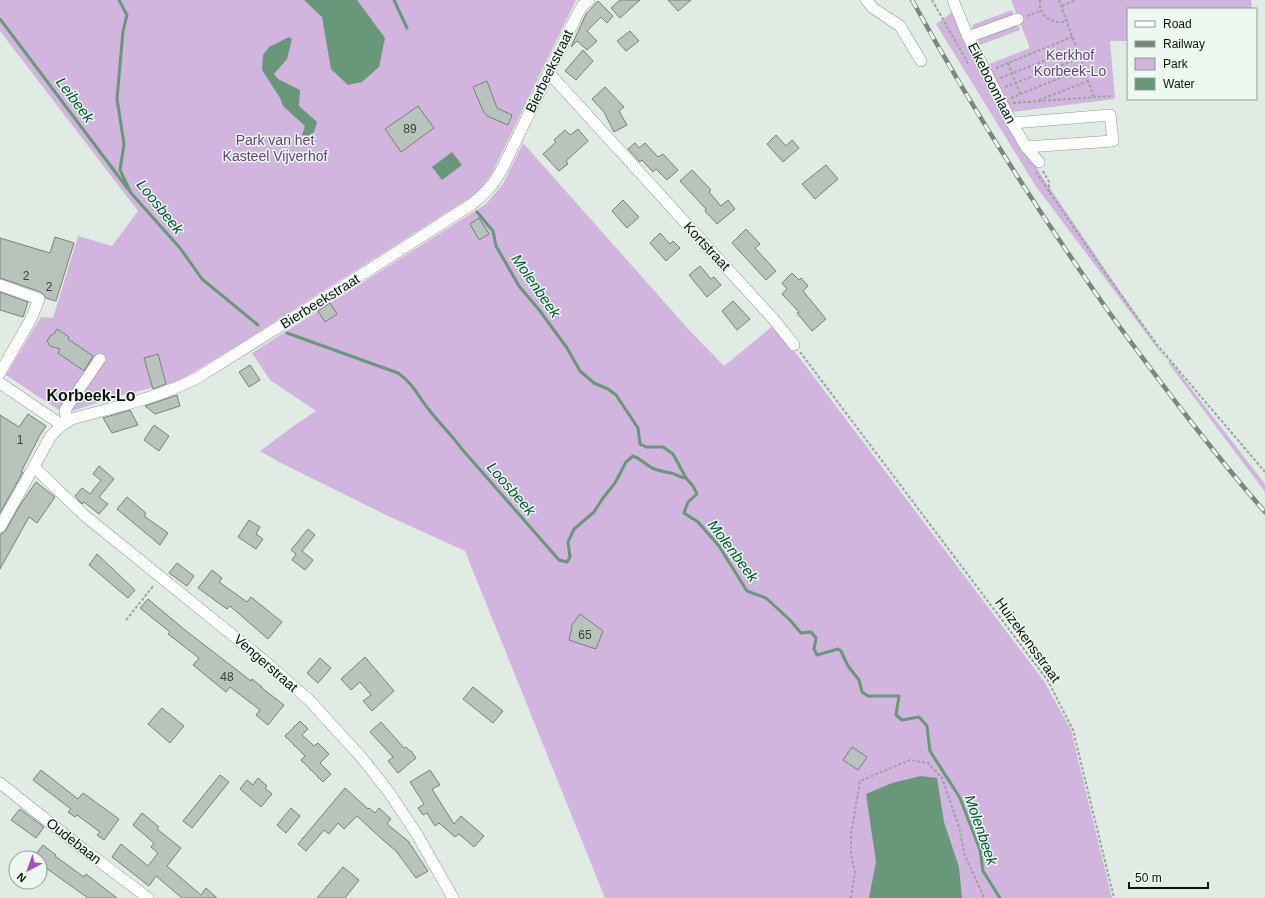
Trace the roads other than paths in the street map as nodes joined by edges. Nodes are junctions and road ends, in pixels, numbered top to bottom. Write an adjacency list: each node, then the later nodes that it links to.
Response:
1 (866, 0): 6 (street)
2 (953, 0): 5 (street, Eikeboomlaan)
3 (583, 2): 7 (street, Bierbeekstraat)
4 (1018, 19): 5 (street)
5 (968, 37): 8 (street, Eikeboomlaan)
6 (921, 61)
7 (549, 73): 12 (street, Kortstraat); 16 (street, Bierbeekstraat)
8 (1012, 123): 9 (street, Eikeboomlaan); 9 (street)
9 (1026, 147): 10 (street, Eikeboomlaan)
10 (1039, 162)
11 (0, 285): 14 (street)
12 (794, 345)
13 (100, 359): 16 (street)
14 (0, 374)
15 (0, 384): 16 (street)
16 (64, 423): 17 (street, Bierbeekstraat)
17 (34, 467): 18 (street, Bierbeekstraat); 21 (street, Vengerstraat)
18 (0, 527)
19 (0, 783): 20 (street, Oudebaan)
20 (148, 898)
21 (454, 898)

